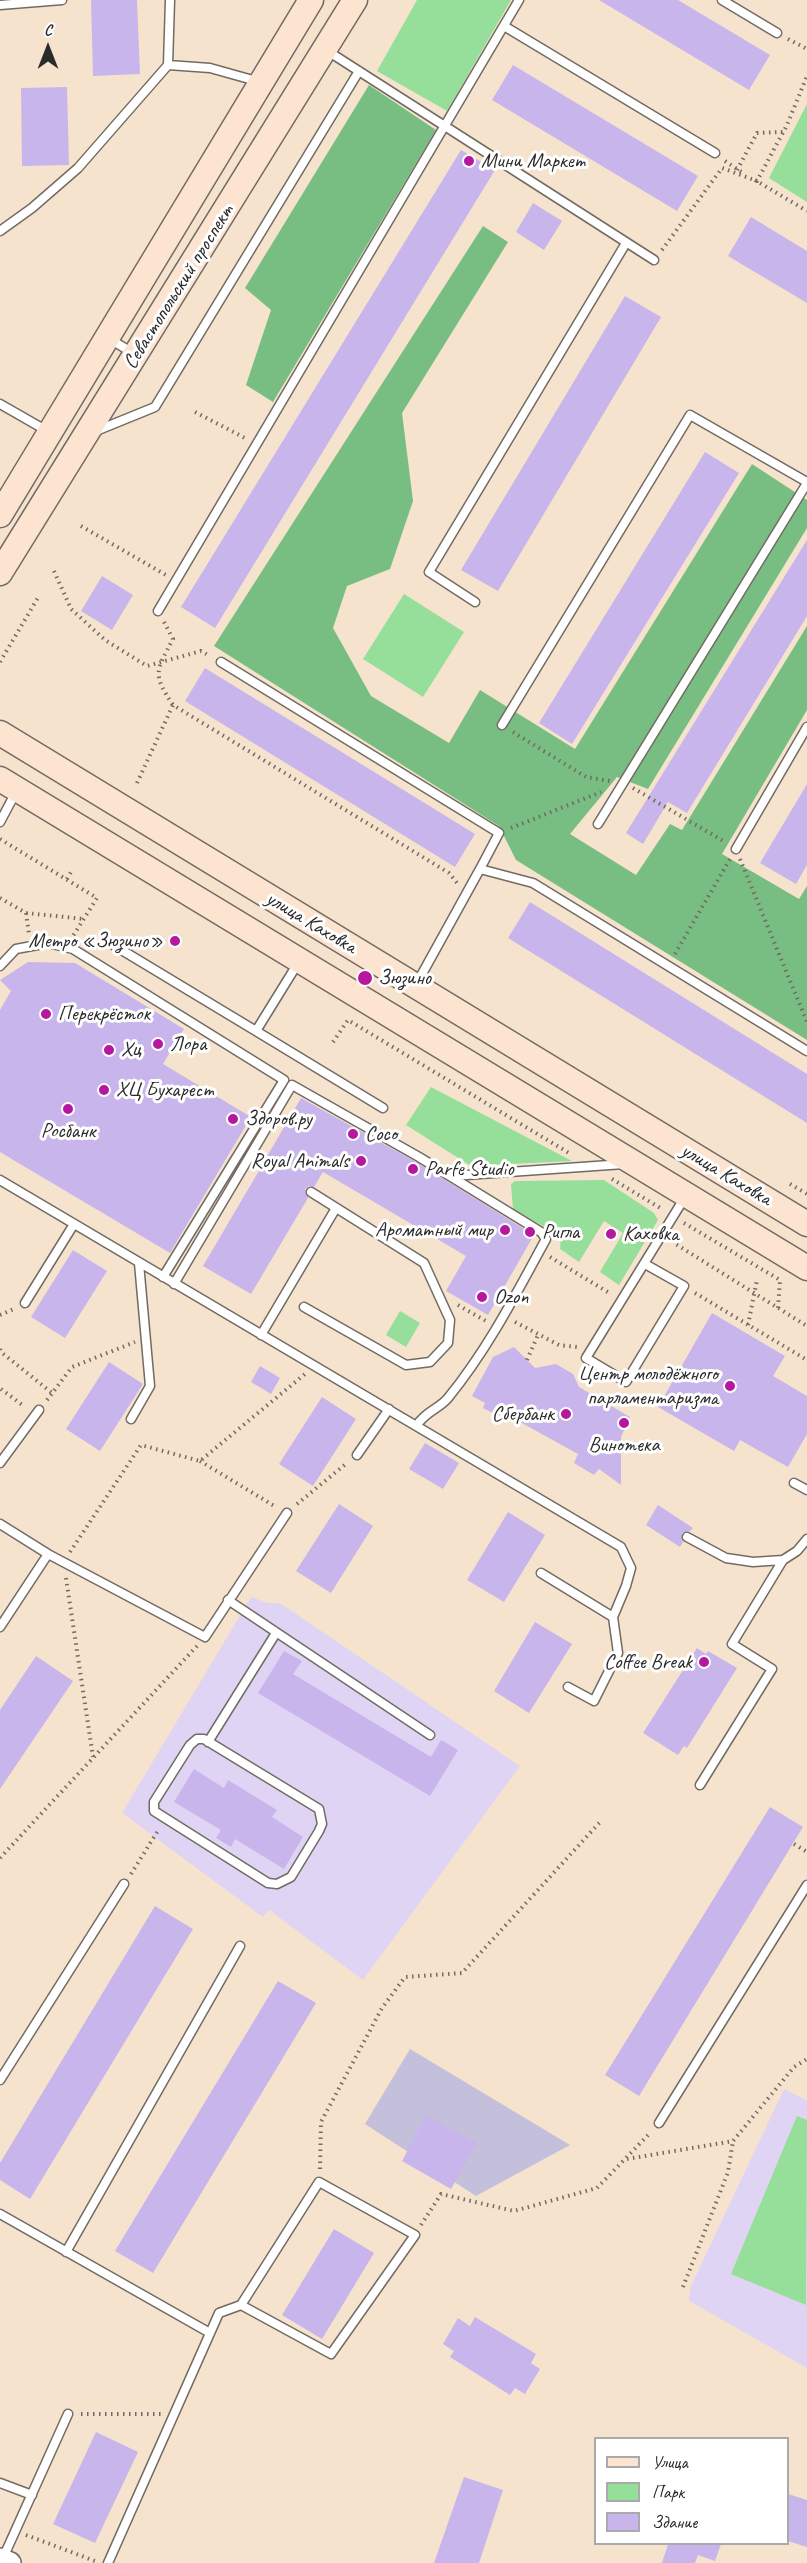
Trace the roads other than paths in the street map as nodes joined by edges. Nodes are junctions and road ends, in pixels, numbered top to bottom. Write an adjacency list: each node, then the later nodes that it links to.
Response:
1 (62, 0): 7 (lane)
2 (170, 0): 11 (lane)
3 (311, 0): 13 (main road, Севастопольский проспект)
4 (355, 0): 10 (main road, Севастопольский проспект)
5 (519, 0): 8 (lane)
6 (722, 0): 9 (lane)
7 (0, 5)
8 (504, 26): 14 (lane); 15 (lane)
9 (777, 33)
10 (326, 50): 12 (lane); 20 (main road, Севастопольский проспект)
11 (168, 65): 13 (lane); 16 (lane)
12 (359, 71): 14 (lane); 23 (lane)
13 (262, 83): 19 (main road, Севастопольский проспект)
14 (447, 125): 17 (lane); 28 (lane)
15 (715, 153)
16 (0, 231)
17 (626, 243): 18 (lane); 27 (lane)
18 (654, 260)
19 (108, 338): 20 (lane); 22 (main road, Севастопольский проспект)
20 (136, 355): 23 (main road, Севастопольский проспект)
21 (0, 404): 22 (lane)
22 (50, 432): 25 (main road, Севастопольский проспект)
23 (87, 435): 26 (main road, Севастопольский проспект)
24 (807, 482): 30 (lane); 35 (lane)
25 (0, 515)
26 (0, 573)
27 (475, 602)
28 (158, 611)
29 (221, 662): 37 (lane)
30 (502, 725)
31 (807, 727): 36 (lane)
32 (0, 733): 41 (main road, улица Каховка)
33 (9, 785): 34 (lane); 39 (main road, улица Каховка)
34 (0, 822)
35 (598, 824)
36 (736, 849)
37 (480, 870): 41 (lane); 43 (lane)
38 (110, 943): 42 (lane)
39 (299, 960): 42 (lane); 47 (main road, улица Каховка)
40 (0, 966): 58 (lane)
41 (415, 986): 54 (main road, улица Каховка)
42 (256, 1031): 44 (lane)
43 (807, 1051)
44 (382, 1108)
45 (250, 1156): 46 (lane); 48 (lane); 59 (lane)
46 (263, 1164)
47 (636, 1164): 48 (lane); 51 (main road, улица Каховка)
48 (451, 1176): 66 (lane)
49 (0, 1180): 53 (lane)
50 (311, 1192): 52 (lane)
51 (686, 1194): 56 (lane); 57 (main road, улица Каховка)
52 (336, 1208): 61 (lane); 62 (lane)
53 (74, 1224): 55 (lane); 60 (lane)
54 (807, 1224)
55 (139, 1263): 58 (lane); 65 (lane)
56 (645, 1264): 56 (lane)
57 (807, 1268)
58 (163, 1277): 59 (lane)
59 (174, 1284): 62 (lane)
60 (25, 1303)
61 (304, 1307)
62 (261, 1335): 63 (lane)
63 (389, 1409): 66 (lane); 67 (lane)
64 (37, 1412): 68 (lane)
65 (131, 1419)
66 (417, 1425): 79 (lane)
67 (357, 1455)
68 (0, 1463)
69 (794, 1483): 70 (lane)
70 (807, 1490)
71 (286, 1513): 78 (lane)
72 (0, 1524): 75 (lane)
73 (687, 1537): 76 (lane)
74 (807, 1539): 76 (lane)
75 (48, 1554): 78 (lane); 80 (lane)
76 (783, 1560): 85 (lane)
77 (542, 1574): 79 (lane)
78 (228, 1600): 81 (lane)
79 (613, 1617): 82 (lane)
80 (0, 1627)
81 (276, 1633): 83 (lane); 84 (lane)
82 (568, 1687)
83 (430, 1735)
84 (208, 1742): 84 (lane)
85 (700, 1785)
86 (124, 1884): 89 (lane)
87 (807, 1885): 90 (lane)
88 (240, 1946): 92 (lane)
89 (0, 2080)
90 (659, 2123)
91 (0, 2214): 92 (lane)
92 (66, 2252): 94 (lane)
93 (241, 2305): 93 (lane); 94 (lane)
94 (210, 2333): 99 (lane)
95 (68, 2414): 97 (lane)
96 (0, 2483): 97 (lane)
97 (32, 2495): 98 (lane)
98 (4, 2561)
99 (108, 2563)

